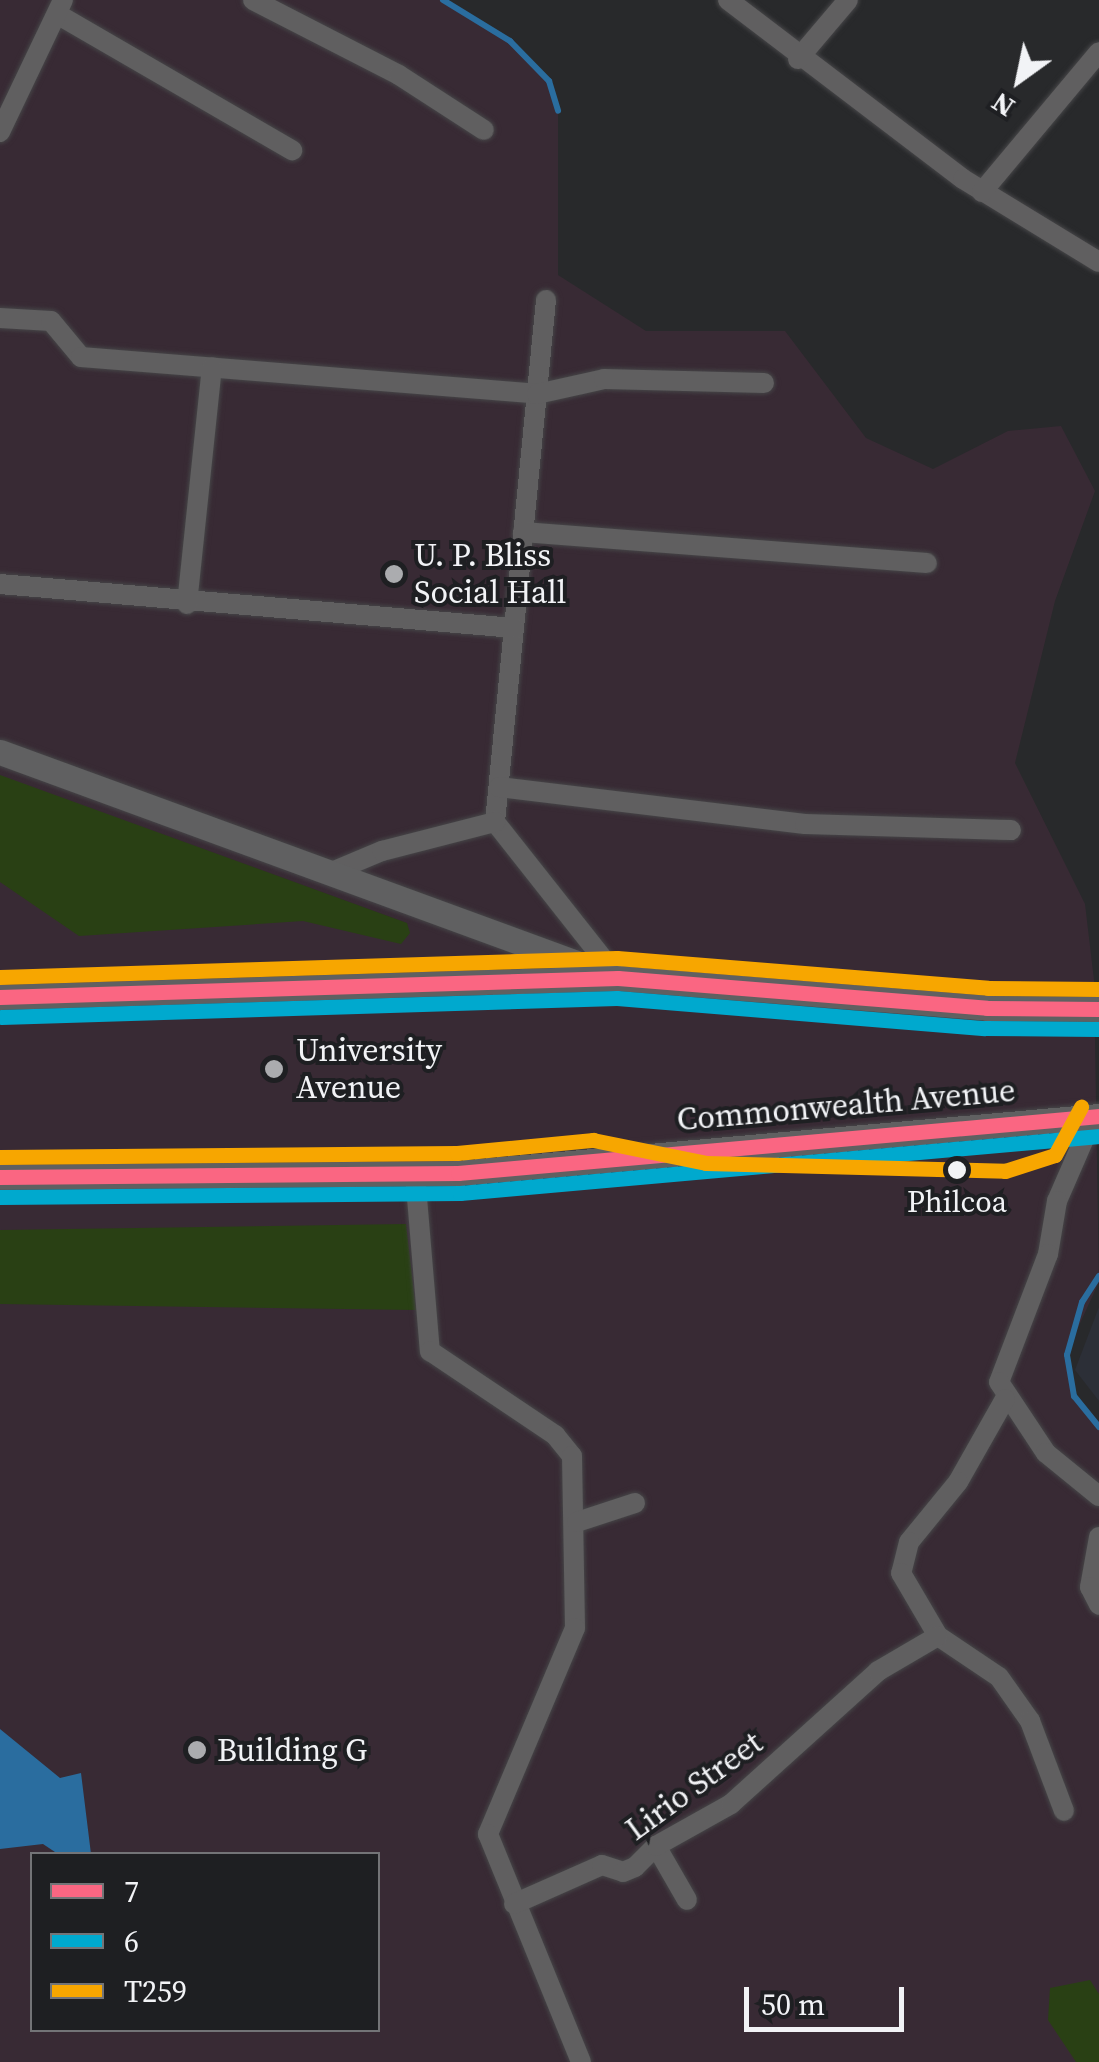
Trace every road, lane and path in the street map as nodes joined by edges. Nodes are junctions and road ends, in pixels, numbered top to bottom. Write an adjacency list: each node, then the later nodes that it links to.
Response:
1 (253, 0): 7 (street)
2 (728, 0): 6 (street)
3 (848, 0): 6 (street)
4 (60, 7): 8 (street); 9 (street)
5 (1099, 52): 10 (street)
6 (798, 59): 10 (street)
7 (484, 130)
8 (0, 132)
9 (292, 150)
10 (982, 192): 11 (street)
11 (1099, 262)
12 (546, 300): 16 (street)
13 (0, 318): 14 (street)
14 (212, 367): 16 (street); 20 (street)
15 (764, 382): 16 (street)
16 (537, 394): 17 (street)
17 (523, 532): 18 (street); 21 (street)
18 (927, 563)
19 (0, 584): 20 (street)
20 (187, 604): 21 (street)
21 (514, 628): 23 (street)
22 (0, 752): 26 (main road)
23 (499, 786): 24 (street); 25 (street)
24 (495, 822): 26 (street); 27 (street)
25 (1011, 830)
26 (327, 874): 27 (main road)
27 (618, 978): 28 (main road); 29 (main road)
28 (0, 997)
29 (1099, 1010)
30 (1097, 1116): 31 (main road, Commonwealth Avenue); 33 (street)
31 (416, 1174): 32 (main road, Commonwealth Avenue); 36 (street)
32 (0, 1177)
33 (1005, 1399): 34 (street); 39 (street)
34 (1099, 1496)
35 (635, 1503): 36 (street)
36 (577, 1522): 43 (street)
37 (1099, 1537): 38 (street)
38 (1099, 1605)
39 (938, 1636): 40 (street); 41 (street, Lirio Street)
40 (1064, 1811)
41 (656, 1846): 42 (street); 43 (street, Lirio Street)
42 (687, 1900)
43 (514, 1904): 44 (street)
44 (581, 2062)

